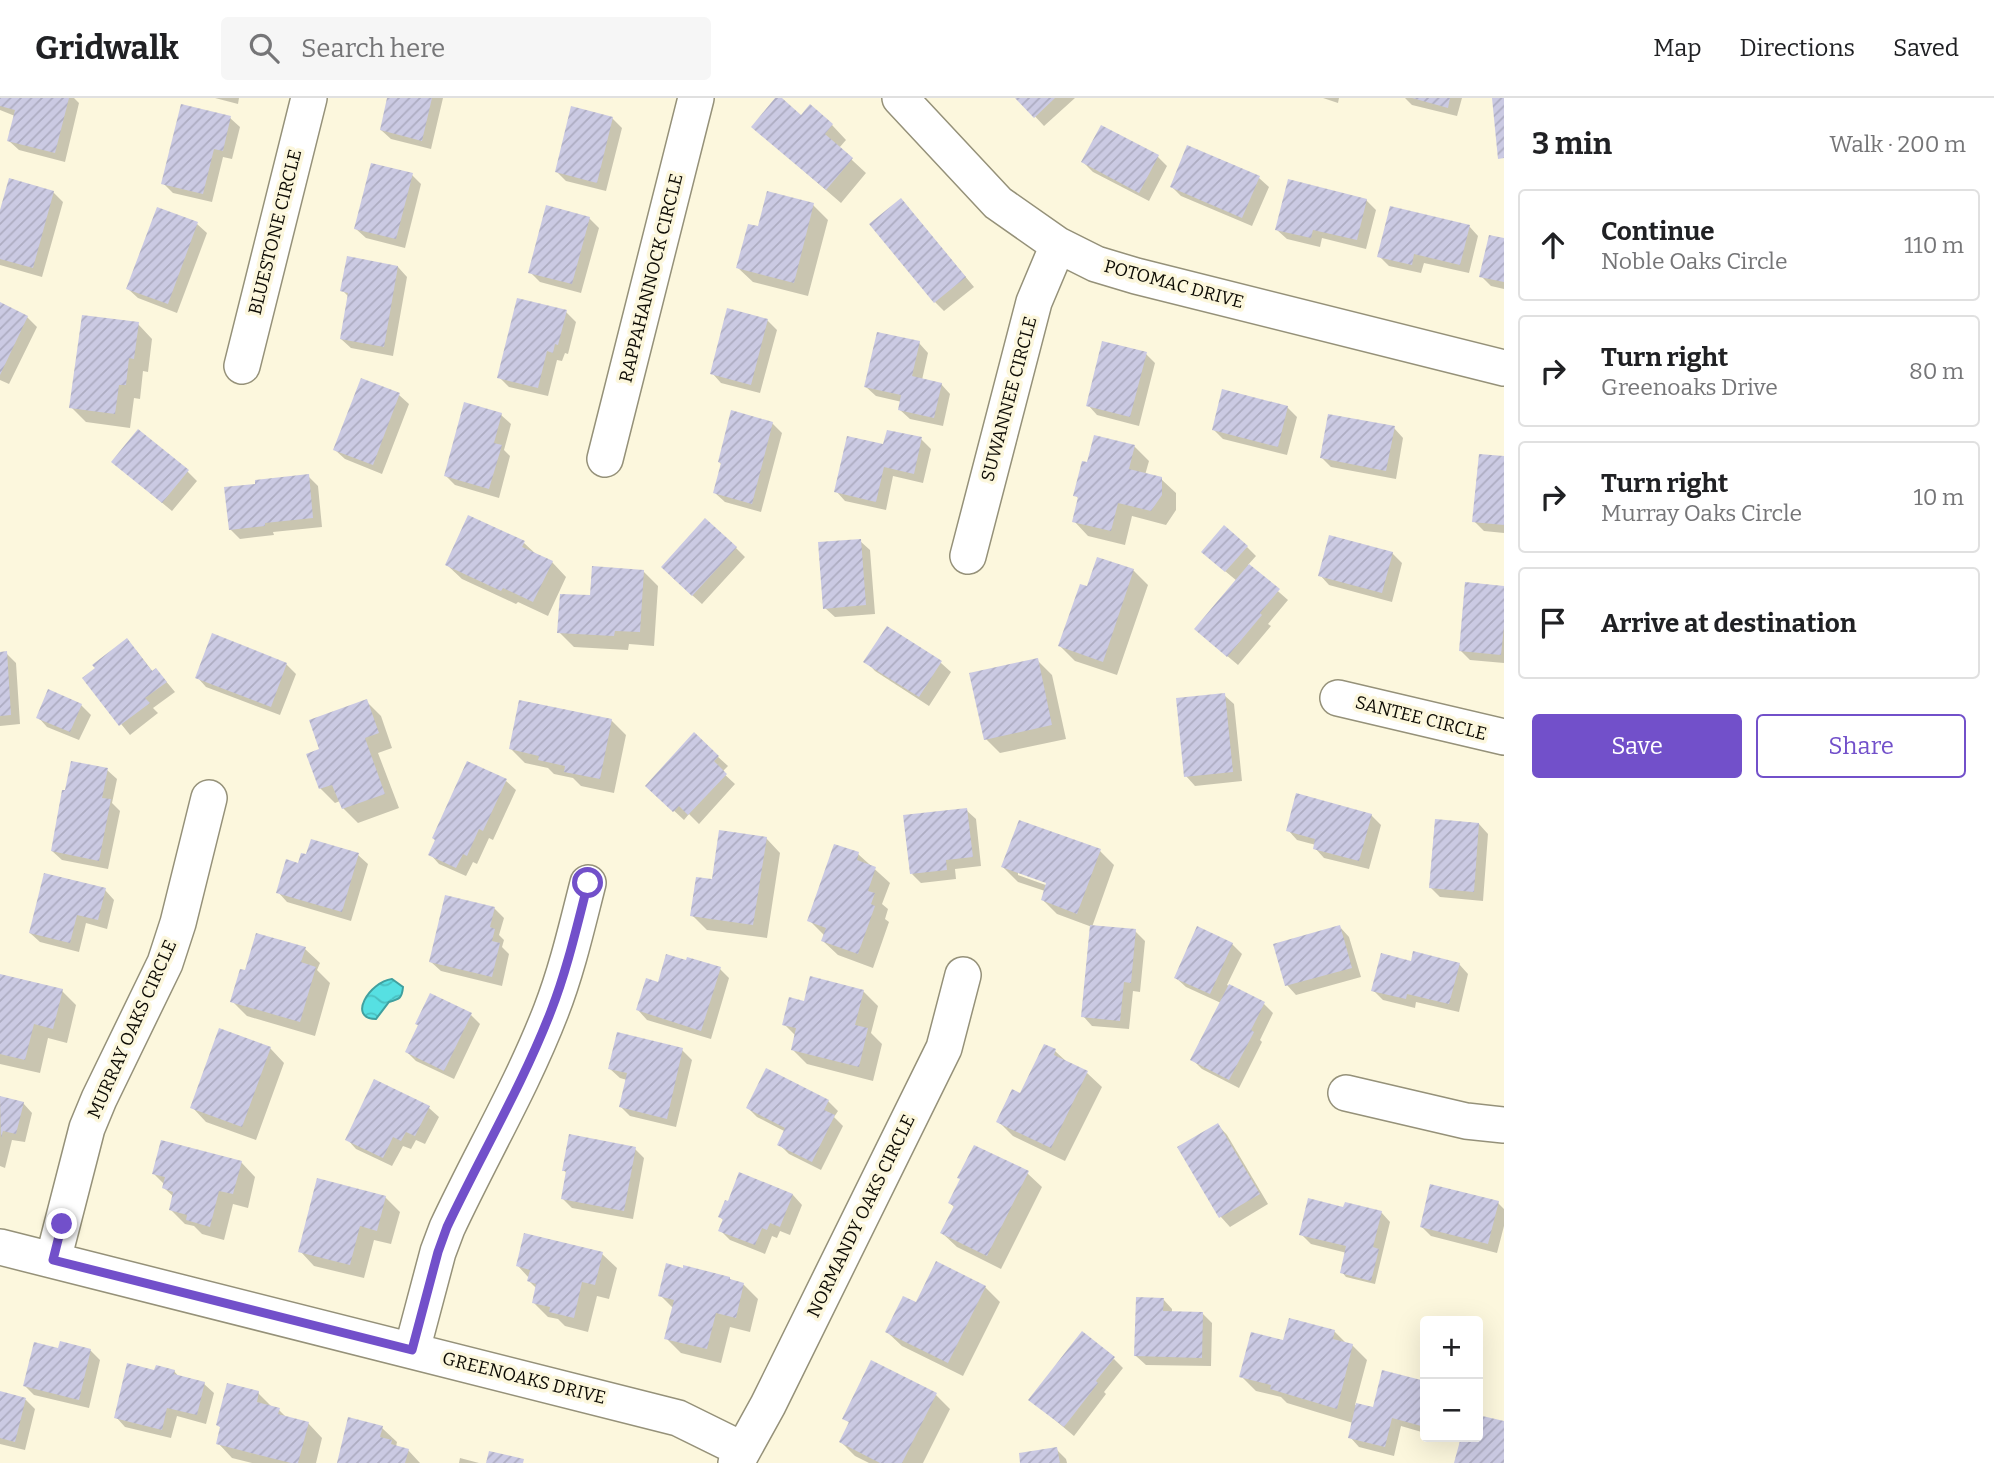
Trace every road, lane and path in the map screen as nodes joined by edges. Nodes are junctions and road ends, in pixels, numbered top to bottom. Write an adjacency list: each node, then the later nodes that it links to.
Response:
1 (309, 98): 5 (street, BLUESTONE CIRCLE)
2 (696, 98): 7 (street, RAPPAHANNOCK CIRCLE)
3 (900, 98): 4 (street, POTOMAC DRIVE)
4 (1058, 245): 6 (street, POTOMAC DRIVE); 8 (street, SUWANNEE CIRCLE)
5 (242, 366)
6 (1504, 368)
7 (605, 459)
8 (968, 556)
9 (1338, 698): 10 (street, SANTEE CIRCLE)
10 (1504, 737)
11 (209, 798): 17 (street, MURRAY OAKS CIRCLE)
12 (588, 883): 18 (street)
13 (963, 975): 19 (street, NORMANDY OAKS CIRCLE)
14 (1346, 1093): 15 (street)
15 (1504, 1125)
16 (0, 1247): 17 (street, GREENOAKS DRIVE)
17 (53, 1260): 18 (street, GREENOAKS DRIVE)
18 (412, 1350): 19 (street, GREENOAKS DRIVE)
19 (739, 1456)

